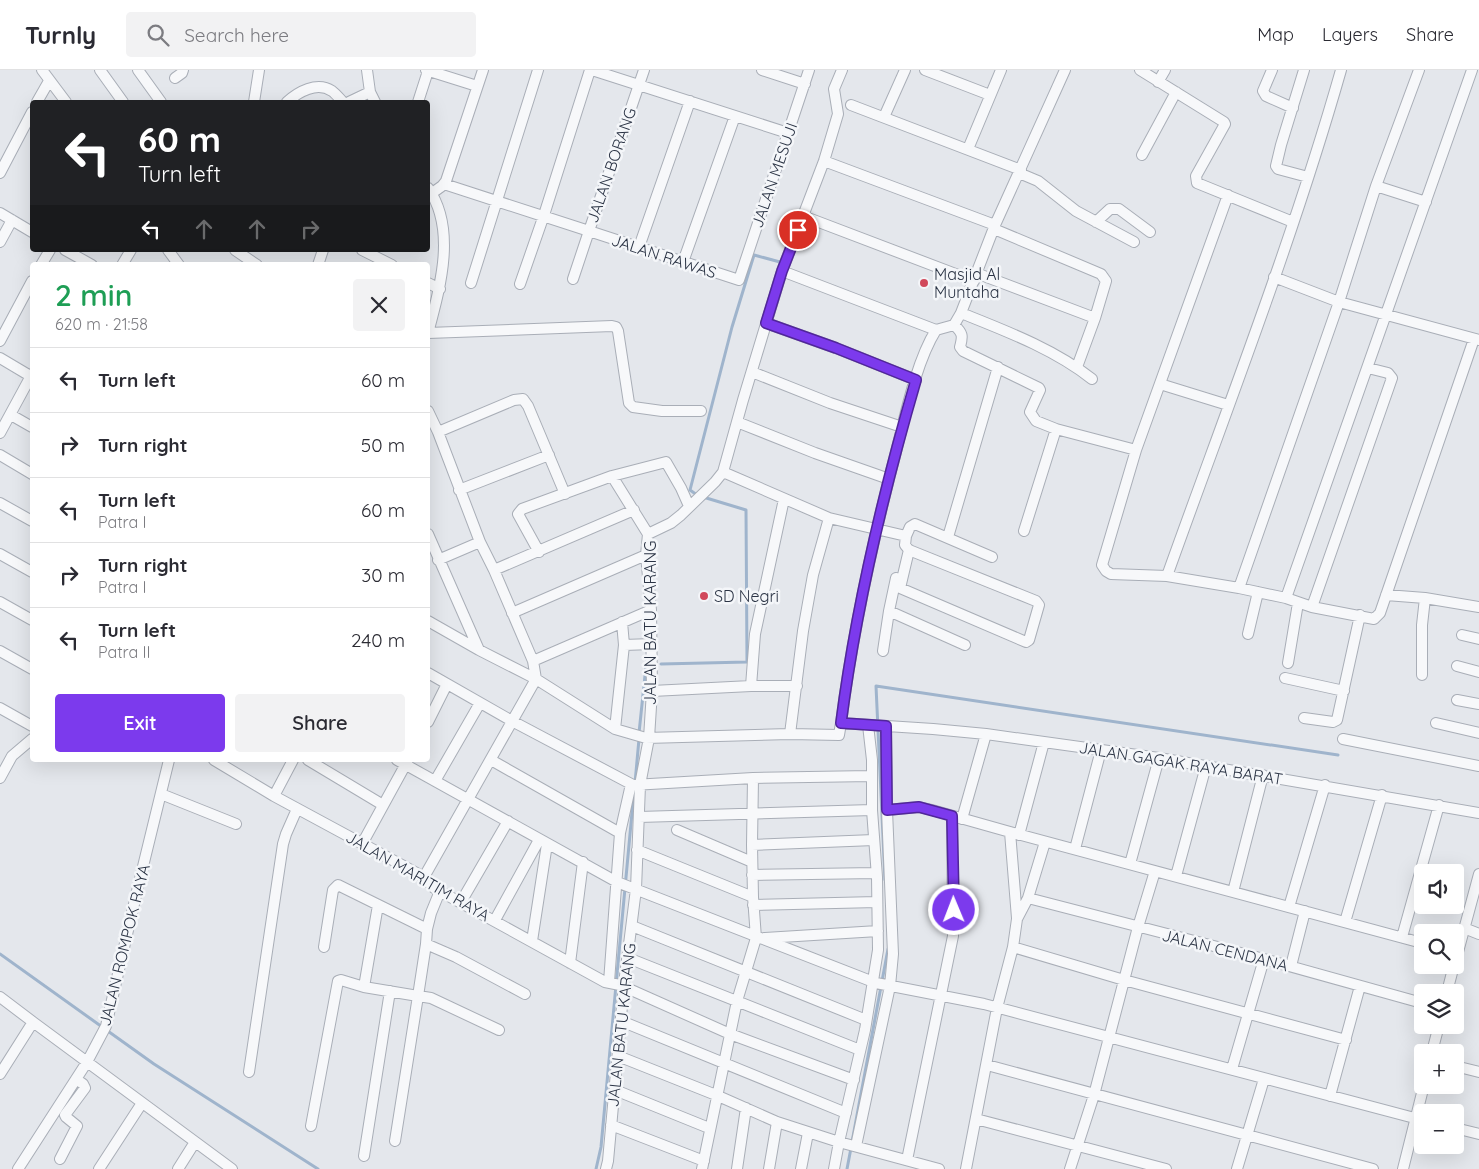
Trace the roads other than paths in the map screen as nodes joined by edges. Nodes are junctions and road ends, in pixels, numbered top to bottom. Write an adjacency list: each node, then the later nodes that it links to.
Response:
1 (42, 70): 25 (street)
2 (100, 70): 35 (street)
3 (138, 70): 36 (street)
4 (259, 70): 37 (street)
5 (367, 70): 30 (street)
6 (427, 70): 28 (street); 42 (street)
7 (483, 70): 28 (street)
8 (538, 70): 61 (street)
9 (591, 70): 29 (street); 64 (street)
10 (644, 70): 29 (street, JALAN BORANG)
11 (762, 70): 27 (street)
12 (809, 70): 27 (street, JALAN MESUJI)
13 (842, 70): 52 (street, JALAN BATU KARANG)
14 (905, 70): 48 (street)
15 (925, 70): 32 (street)
16 (1002, 70): 32 (street)
17 (1065, 70): 53 (street)
18 (1140, 70): 26 (street)
19 (1165, 70): 26 (street)
20 (1272, 70): 45 (street)
21 (1304, 70): 45 (street)
22 (1341, 70): 55 (street)
23 (1419, 70): 57 (street)
24 (1472, 70): 62 (street)
25 (49, 81): 33 (street); 34 (street)
26 (1158, 82): 31 (street)
27 (805, 84): 49 (street, JALAN MESUJI)
28 (477, 86): 56 (street)
29 (639, 86): 43 (street); 71 (street, JALAN BORANG)
30 (370, 92): 40 (street); 41 (street)
31 (1176, 92): 51 (street); 60 (street)
32 (990, 94): 50 (street)
33 (38, 100)
34 (64, 100)
35 (122, 100)
36 (160, 100)
37 (254, 100)
38 (290, 100): 39 (street)
39 (341, 100)
40 (354, 100)
41 (374, 100)
42 (419, 100)
43 (690, 101): 47 (street); 75 (street)
44 (851, 105): 48 (street)
45 (1293, 108): 55 (street)
46 (30, 116): 54 (street)
47 (735, 116): 49 (street); 82 (street)
48 (884, 117): 50 (street)
49 (788, 132): 87 (street, JALAN MESUJI)
50 (968, 149): 53 (street)
51 (1142, 155)
52 (824, 161): 65 (street, JALAN BATU KARANG); 69 (street)
53 (1020, 171): 67 (street); 69 (street)
54 (0, 173)
55 (1308, 177): 68 (street)
56 (444, 184): 58 (street); 61 (street, JALAN BORANG)
57 (1376, 186): 62 (street); 93 (street)
58 (430, 191)
59 (430, 194): 92 (street)
60 (1228, 195): 68 (street); 113 (street)
61 (496, 200): 64 (street, JALAN BORANG); 88 (street)
62 (1426, 202): 95 (street)
63 (0, 213): 66 (street)
64 (544, 215): 71 (street, JALAN BORANG); 90 (street)
65 (803, 216): 83 (street, JALAN BATU KARANG); 84 (street)
66 (12, 220): 70 (street); 73 (street)
67 (1096, 222): 72 (street); 74 (street)
68 (1293, 222): 85 (street)
69 (994, 227): 84 (street); 96 (street)
70 (30, 229)
71 (589, 230): 75 (street, JALAN RAWAS); 86 (street)
72 (1150, 232)
73 (0, 242)
74 (1134, 242)
75 (640, 247): 82 (street, JALAN RAWAS)
76 (238, 252): 80 (street)
77 (371, 252): 81 (street)
78 (76, 253): 79 (street)
79 (87, 262)
80 (253, 262)
81 (387, 262)
82 (683, 262): 87 (street, JALAN RAWAS)
83 (782, 271): 97 (street, JALAN BATU KARANG); 100 (street)
84 (975, 277): 94 (street); 96 (street)
85 (1274, 277): 93 (street); 114 (street)
86 (573, 279)
87 (738, 280)
88 (471, 283)
89 (430, 284): 92 (street)
90 (520, 284)
91 (30, 285): 103 (street)
92 (440, 289): 99 (street)
93 (1339, 302): 95 (street); 154 (street)
94 (961, 313): 98 (street); 106 (street)
95 (1387, 314): 102 (street); 107 (street)
96 (1095, 318): 106 (street)
97 (766, 323): 108 (street, JALAN BATU KARANG); 112 (street)
98 (954, 324): 100 (street); 105 (street)
99 (430, 326)
100 (936, 330): 112 (street)
101 (430, 333): 115 (street)
102 (1476, 340): 156 (street)
103 (0, 341)
104 (0, 358): 109 (street)
105 (998, 367): 121 (street); 142 (street)
106 (1077, 367): 110 (street)
107 (1368, 368): 157 (street); 161 (street)
108 (752, 372): 118 (street, JALAN BATU KARANG); 120 (street)
109 (30, 375)
110 (1092, 379)
111 (30, 380): 116 (street)
112 (916, 380): 120 (street)
113 (1160, 384): 114 (street); 124 (street)
114 (1228, 405): 153 (street)
115 (701, 410)
116 (10, 415): 119 (street); 123 (street)
117 (430, 415): 122 (street)
118 (737, 422): 127 (street, JALAN BATU KARANG); 130 (street)
119 (30, 426)
120 (902, 427): 130 (street)
121 (1056, 429): 124 (street); 140 (street)
122 (438, 432): 126 (street); 131 (street)
123 (0, 433)
124 (1136, 450): 153 (street)
125 (0, 455): 128 (street)
126 (548, 455): 131 (street); 132 (street)
127 (723, 472): 133 (street); 135 (street, JALAN BATU KARANG)
128 (30, 473)
129 (612, 476): 132 (street); 135 (street); 136 (street)
130 (889, 479): 139 (street)
131 (459, 490): 143 (street)
132 (565, 494): 146 (street)
133 (784, 499): 137 (street); 189 (street)
134 (0, 503): 138 (street)
135 (691, 505): 141 (street, JALAN BATU KARANG)
136 (634, 510): 141 (street); 146 (street)
137 (829, 518): 139 (street); 190 (street)
138 (30, 520)
139 (876, 530): 145 (street); 200 (street)
140 (1024, 531)
141 (648, 534): 148 (street, JALAN BATU KARANG)
142 (948, 537): 145 (street); 150 (street)
143 (480, 542): 149 (street); 151 (street)
144 (430, 543): 149 (street)
145 (907, 544): 145 (street); 164 (street)
146 (539, 552): 151 (street)
147 (0, 554): 152 (street)
148 (646, 555): 163 (street, JALAN BATU KARANG); 165 (street)
149 (433, 556): 176 (street)
150 (992, 557)
151 (494, 570): 165 (street)
152 (30, 571)
153 (1167, 576): 154 (street)
154 (1239, 588): 155 (street)
155 (1258, 592): 157 (street); 170 (street)
156 (1386, 595): 158 (street); 166 (street)
157 (1286, 598): 160 (street)
158 (1425, 598): 162 (street); 185 (street)
159 (0, 602): 167 (street)
160 (1298, 603): 161 (street); 180 (street)
161 (1312, 607): 166 (street)
162 (1479, 607)
163 (651, 610): 169 (street); 173 (street, JALAN BATU KARANG)
164 (889, 611): 175 (street); 178 (street)
165 (512, 613): 179 (street)
166 (1360, 615): 192 (street)
167 (30, 619)
168 (430, 622): 176 (street)
169 (622, 622): 174 (street); 179 (street)
170 (1248, 634)
171 (1462, 635): 172 (street)
172 (1479, 639)
173 (652, 644): 174 (street); 191 (street, JALAN BATU KARANG)
174 (624, 645): 205 (street)
175 (965, 645)
176 (479, 650): 187 (street)
177 (0, 651): 182 (street)
178 (883, 651)
179 (533, 661): 187 (street)
180 (1288, 663)
181 (1457, 666): 183 (street)
182 (30, 668)
183 (1479, 672)
184 (430, 674): 188 (street)
185 (1422, 674)
186 (1285, 678): 192 (street)
187 (536, 679): 199 (street); 205 (street)
188 (447, 684): 194 (street); 197 (street)
189 (751, 686): 190 (street); 191 (street)
190 (797, 686): 207 (street)
191 (652, 691): 209 (street, JALAN BATU KARANG)
192 (1344, 691): 198 (street)
193 (1456, 700): 195 (street)
194 (480, 703): 199 (street); 228 (street)
195 (1479, 704)
196 (0, 708): 202 (street)
197 (430, 718)
198 (1304, 718)
199 (512, 721): 215 (street); 229 (street)
200 (841, 723): 203 (street, JALAN GAGAK RAYA BARAT); 207 (street)
201 (1436, 723): 206 (street)
202 (30, 725)
203 (869, 725): 204 (street, JALAN GAGAK RAYA BARAT); 225 (street)
204 (884, 726): 208 (street, JALAN GAGAK RAYA BARAT); 239 (street)
205 (615, 729): 209 (street)
206 (1479, 733)
207 (790, 734): 209 (street)
208 (986, 734): 212 (street, JALAN GAGAK RAYA BARAT); 243 (street)
209 (648, 738): 229 (street, JALAN BATU KARANG)
210 (1342, 739): 223 (street)
211 (30, 741): 226 (street)
212 (1044, 742): 213 (street, JALAN GAGAK RAYA BARAT); 248 (street)
213 (1101, 750): 214 (street, JALAN GAGAK RAYA BARAT); 255 (street)
214 (1159, 758): 222 (street, JALAN GAGAK RAYA BARAT); 258 (street)
215 (491, 760): 234 (street); 247 (street)
216 (169, 762): 231 (street, JALAN ROMPOK RAYA)
217 (217, 762): 233 (street, JALAN MARITIM RAYA)
218 (292, 762): 233 (street)
219 (311, 762): 235 (street)
220 (403, 762): 235 (street)
221 (405, 762): 228 (street)
222 (1206, 766): 224 (street, JALAN GAGAK RAYA BARAT); 263 (street)
223 (1479, 766)
224 (1263, 775): 230 (street, JALAN GAGAK RAYA BARAT); 267 (street)
225 (871, 776): 227 (street); 238 (street)
226 (0, 778)
227 (753, 778): 229 (street); 241 (street)
228 (435, 781): 234 (street)
229 (636, 785): 242 (street, JALAN BATU KARANG); 247 (street)
230 (1325, 785): 232 (street, JALAN GAGAK RAYA BARAT); 273 (street)
231 (161, 794): 245 (street); 319 (street, JALAN ROMPOK RAYA)
232 (1382, 795): 236 (street, JALAN GAGAK RAYA BARAT); 277 (street)
233 (274, 796): 237 (street, JALAN MARITIM RAYA)
234 (468, 799): 244 (street); 264 (street)
235 (383, 805): 252 (street)
236 (1439, 805): 240 (street, JALAN GAGAK RAYA BARAT); 285 (street)
237 (297, 809): 252 (street, JALAN MARITIM RAYA); 324 (street)
238 (872, 810): 241 (street); 249 (street)
239 (887, 810): 243 (street); 298 (street)
240 (1479, 812)
241 (752, 813): 242 (street); 253 (street)
242 (639, 816): 254 (street, JALAN BATU KARANG)
243 (957, 818): 248 (street); 303 (street)
244 (508, 821): 250 (street); 270 (street)
245 (236, 824)
246 (677, 830): 257 (street)
247 (620, 833): 265 (street)
248 (1014, 834): 251 (street); 275 (street)
249 (874, 840): 253 (street); 260 (street)
250 (543, 842): 256 (street); 276 (street); 286 (street)
251 (1044, 842): 255 (street); 268 (street)
252 (362, 844): 264 (street, JALAN MARITIM RAYA)
253 (752, 845): 257 (street)
254 (637, 850): 265 (street, JALAN BATU KARANG); 269 (street)
255 (1075, 850): 258 (street)
256 (583, 862): 265 (street); 293 (street)
257 (752, 862): 262 (street)
258 (1130, 864): 259 (street)
259 (1155, 871): 263 (street); 279 (street)
260 (876, 873): 262 (street); 271 (street)
261 (1479, 874): 280 (street)
262 (752, 875): 269 (street)
263 (1176, 876): 267 (street)
264 (424, 877): 266 (street, JALAN MARITIM RAYA)
265 (625, 885): 278 (street, JALAN BATU KARANG); 284 (street); 297 (street)
266 (440, 891): 270 (street, JALAN MARITIM RAYA); 281 (street)
267 (1233, 892): 273 (street)
268 (1028, 898): 275 (street); 279 (street, JALAN CENDANA)
269 (753, 901): 271 (street); 284 (street)
270 (462, 902): 276 (street, JALAN MARITIM RAYA)
271 (877, 902): 282 (street)
272 (378, 905): 281 (street); 289 (street); 300 (street)
273 (1289, 907): 274 (street)
274 (1305, 911): 277 (street); 294 (street)
275 (1017, 919): 290 (street)
276 (495, 920): 286 (street, JALAN MARITIM RAYA)
277 (1345, 922): 285 (street)
278 (632, 926): 291 (street, JALAN BATU KARANG); 295 (street)
279 (1138, 927): 292 (street, JALAN CENDANA); 296 (street)
280 (1464, 928): 283 (street)
281 (427, 929): 288 (street)
282 (878, 932): 284 (street); 298 (street)
283 (1479, 934)
284 (758, 938): 295 (street); 298 (street)
285 (1402, 938): 287 (street)
286 (532, 941): 293 (street, JALAN MARITIM RAYA)
287 (1414, 941)
288 (426, 944): 302 (street); 304 (street)
289 (324, 947)
290 (1013, 947): 296 (street); 308 (street)
291 (628, 958): 297 (street, JALAN BATU KARANG); 306 (street)
292 (1264, 958): 294 (street, JALAN CENDANA); 309 (street)
293 (570, 963): 297 (street, JALAN MARITIM RAYA)
294 (1291, 966): 299 (street, JALAN CENDANA)
295 (745, 971): 306 (street); 310 (street)
296 (1124, 980): 309 (street); 315 (street)
297 (616, 984): 311 (street, JALAN BATU KARANG); 314 (street, JALAN MARITIM RAYA)
298 (881, 984): 303 (street); 310 (street); 350 (street)
299 (1360, 986): 307 (street, JALAN CENDANA); 316 (street)
300 (364, 987): 301 (street); 341 (street)
301 (390, 991): 304 (street); 352 (street)
302 (524, 994)
303 (940, 995): 308 (street); 354 (street)
304 (418, 996): 313 (street); 348 (street)
305 (0, 997): 312 (street)
306 (736, 1001): 314 (street); 317 (street)
307 (1414, 1001)
308 (997, 1008): 315 (street); 321 (street)
309 (1248, 1012): 316 (street); 323 (street)
310 (866, 1020): 317 (street)
311 (621, 1021): 318 (street, JALAN BATU KARANG); 320 (street)
312 (33, 1022): 319 (street); 326 (street)
313 (499, 1030)
314 (730, 1034): 320 (street); 329 (street, JALAN MARITIM RAYA)
315 (1110, 1038): 323 (street); 332 (street)
316 (1346, 1040): 333 (street)
317 (860, 1050): 329 (street)
318 (618, 1056): 330 (street, JALAN BATU KARANG); 331 (street)
319 (87, 1062): 328 (street, JALAN ROMPOK RAYA); 334 (street)
320 (725, 1062): 331 (street); 336 (street)
321 (987, 1065): 332 (street); 337 (street)
322 (1464, 1068): 325 (street)
323 (1232, 1069): 327 (street)
324 (249, 1072)
325 (1479, 1072)
326 (0, 1074)
327 (1264, 1079): 333 (street); 346 (street)
328 (76, 1080): 353 (street); 357 (street, JALAN ROMPOK RAYA)
329 (854, 1080): 336 (street)
330 (615, 1090): 340 (street, JALAN BATU KARANG); 342 (street)
331 (716, 1095): 335 (street); 342 (street)
332 (1094, 1095): 346 (street); 351 (street)
333 (1330, 1096): 338 (street)
334 (142, 1103): 349 (street); 358 (street)
335 (746, 1108): 339 (street); 361 (street)
336 (846, 1113): 350 (street)
337 (976, 1119): 351 (street); 366 (street)
338 (1414, 1119)
339 (777, 1122): 344 (street); 362 (street)
340 (611, 1125): 355 (street); 356 (street, JALAN BATU KARANG)
341 (311, 1126)
342 (709, 1128): 355 (street)
343 (1464, 1130): 345 (street)
344 (808, 1132): 350 (street); 363 (street)
345 (1479, 1134)
346 (1247, 1135): 369 (street); 370 (street)
347 (1414, 1135): 371 (street)
348 (395, 1140)
349 (195, 1142): 359 (street); 360 (street)
350 (848, 1144): 354 (street); 364 (street)
351 (1077, 1146): 367 (street); 368 (street)
352 (364, 1156)
353 (60, 1159)
354 (907, 1160): 365 (street)
355 (703, 1165)
356 (608, 1168)
357 (18, 1169)
358 (98, 1169)
359 (178, 1169)
360 (232, 1169)
361 (737, 1169)
362 (769, 1169)
363 (801, 1169)
364 (834, 1169)
365 (939, 1169)
366 (966, 1169)
367 (1070, 1169)
368 (1166, 1169)
369 (1237, 1169)
370 (1374, 1169)
371 (1403, 1169)

